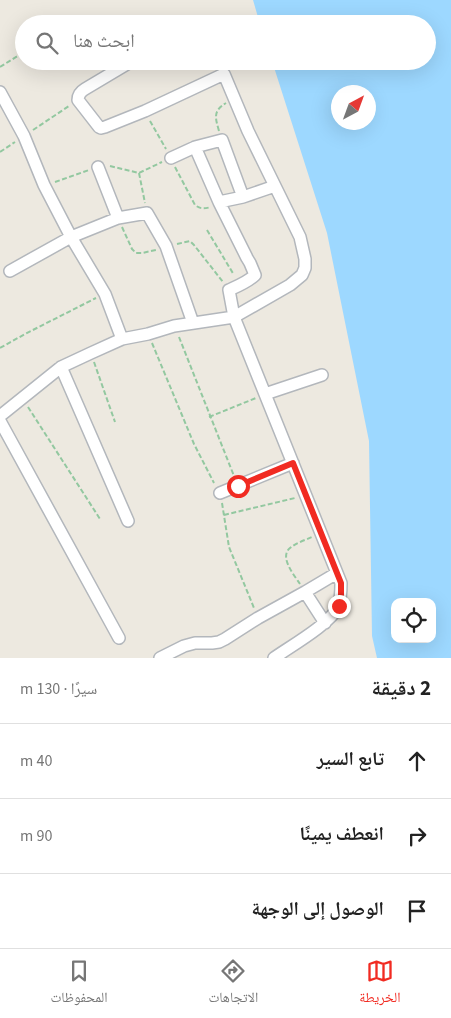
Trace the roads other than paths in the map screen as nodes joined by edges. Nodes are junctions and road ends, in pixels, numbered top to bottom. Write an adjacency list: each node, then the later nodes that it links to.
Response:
1 (117, 70): 6 (street)
2 (0, 92): 10 (street)
3 (195, 147): 4 (street); 7 (street); 8 (street)
4 (171, 158)
5 (98, 167): 9 (street)
6 (275, 186): 7 (street); 12 (street)
7 (243, 197): 8 (street)
8 (219, 202): 12 (street)
9 (118, 218): 10 (street); 13 (street)
10 (71, 237): 11 (street); 14 (street)
11 (10, 271)
12 (234, 317): 13 (street); 17 (street)
13 (193, 323): 14 (street)
14 (122, 339): 15 (street)
15 (61, 367): 18 (street); 22 (street)
16 (322, 376): 17 (street)
17 (265, 394): 20 (street)
18 (0, 416)
19 (0, 421): 26 (street)
20 (293, 463): 21 (street); 23 (street)
21 (220, 493)
22 (128, 521)
23 (337, 573): 24 (street); 25 (street)
24 (305, 592): 25 (street); 27 (street)
25 (325, 623): 28 (street)
26 (119, 638)
27 (160, 658)
28 (274, 658)

